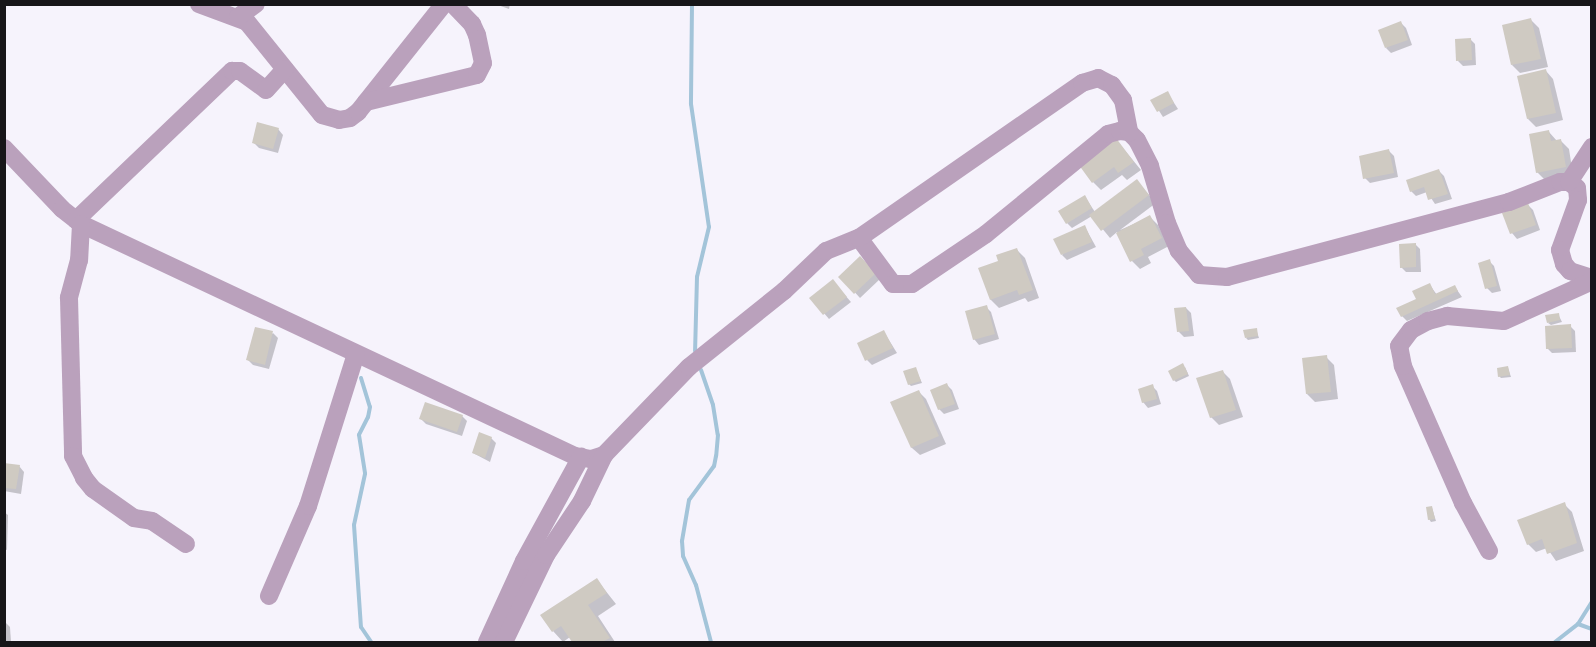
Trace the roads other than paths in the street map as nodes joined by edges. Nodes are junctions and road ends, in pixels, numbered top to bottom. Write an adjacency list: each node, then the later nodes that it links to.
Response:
1 (199, 4): 5 (street)
2 (256, 4): 5 (street)
3 (444, 4): 7 (street)
4 (453, 4): 7 (street)
5 (238, 17): 6 (street)
6 (285, 69): 7 (street); 12 (street)
7 (366, 102)
8 (1129, 132): 11 (street); 13 (street); 13 (street)
9 (1592, 147): 11 (street)
10 (4, 148): 12 (street)
11 (1569, 182): 14 (street)
12 (79, 222): 15 (street); 18 (street)
13 (859, 238): 16 (street)
14 (1592, 279): 19 (street)
15 (356, 354): 17 (street); 20 (street)
16 (604, 455): 17 (street); 22 (street)
17 (581, 458): 21 (street)
18 (186, 544)
19 (1489, 551)
20 (269, 596)
21 (487, 642)
22 (504, 642)

